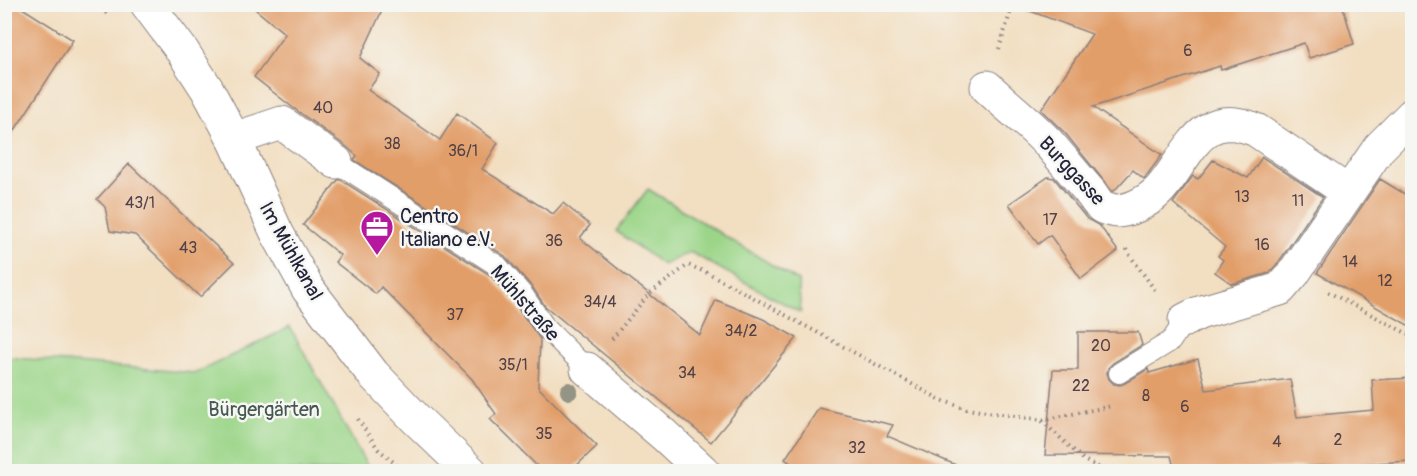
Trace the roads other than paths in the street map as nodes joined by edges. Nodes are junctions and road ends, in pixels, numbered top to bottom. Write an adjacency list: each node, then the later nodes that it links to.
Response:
1 (147, 4): 4 (street, Im Mühlkanal)
2 (987, 87): 6 (street, Burggasse)
3 (1413, 115): 6 (street)
4 (234, 139): 5 (street, Mühlstraße); 10 (street, Im Mühlkanal)
5 (336, 162): 8 (lane, Mühlstraße)
6 (1348, 192): 7 (street)
7 (1173, 309): 9 (lane)
8 (587, 369): 11 (street, Mühlstraße)
9 (1119, 373)
10 (471, 471)
11 (704, 471)

